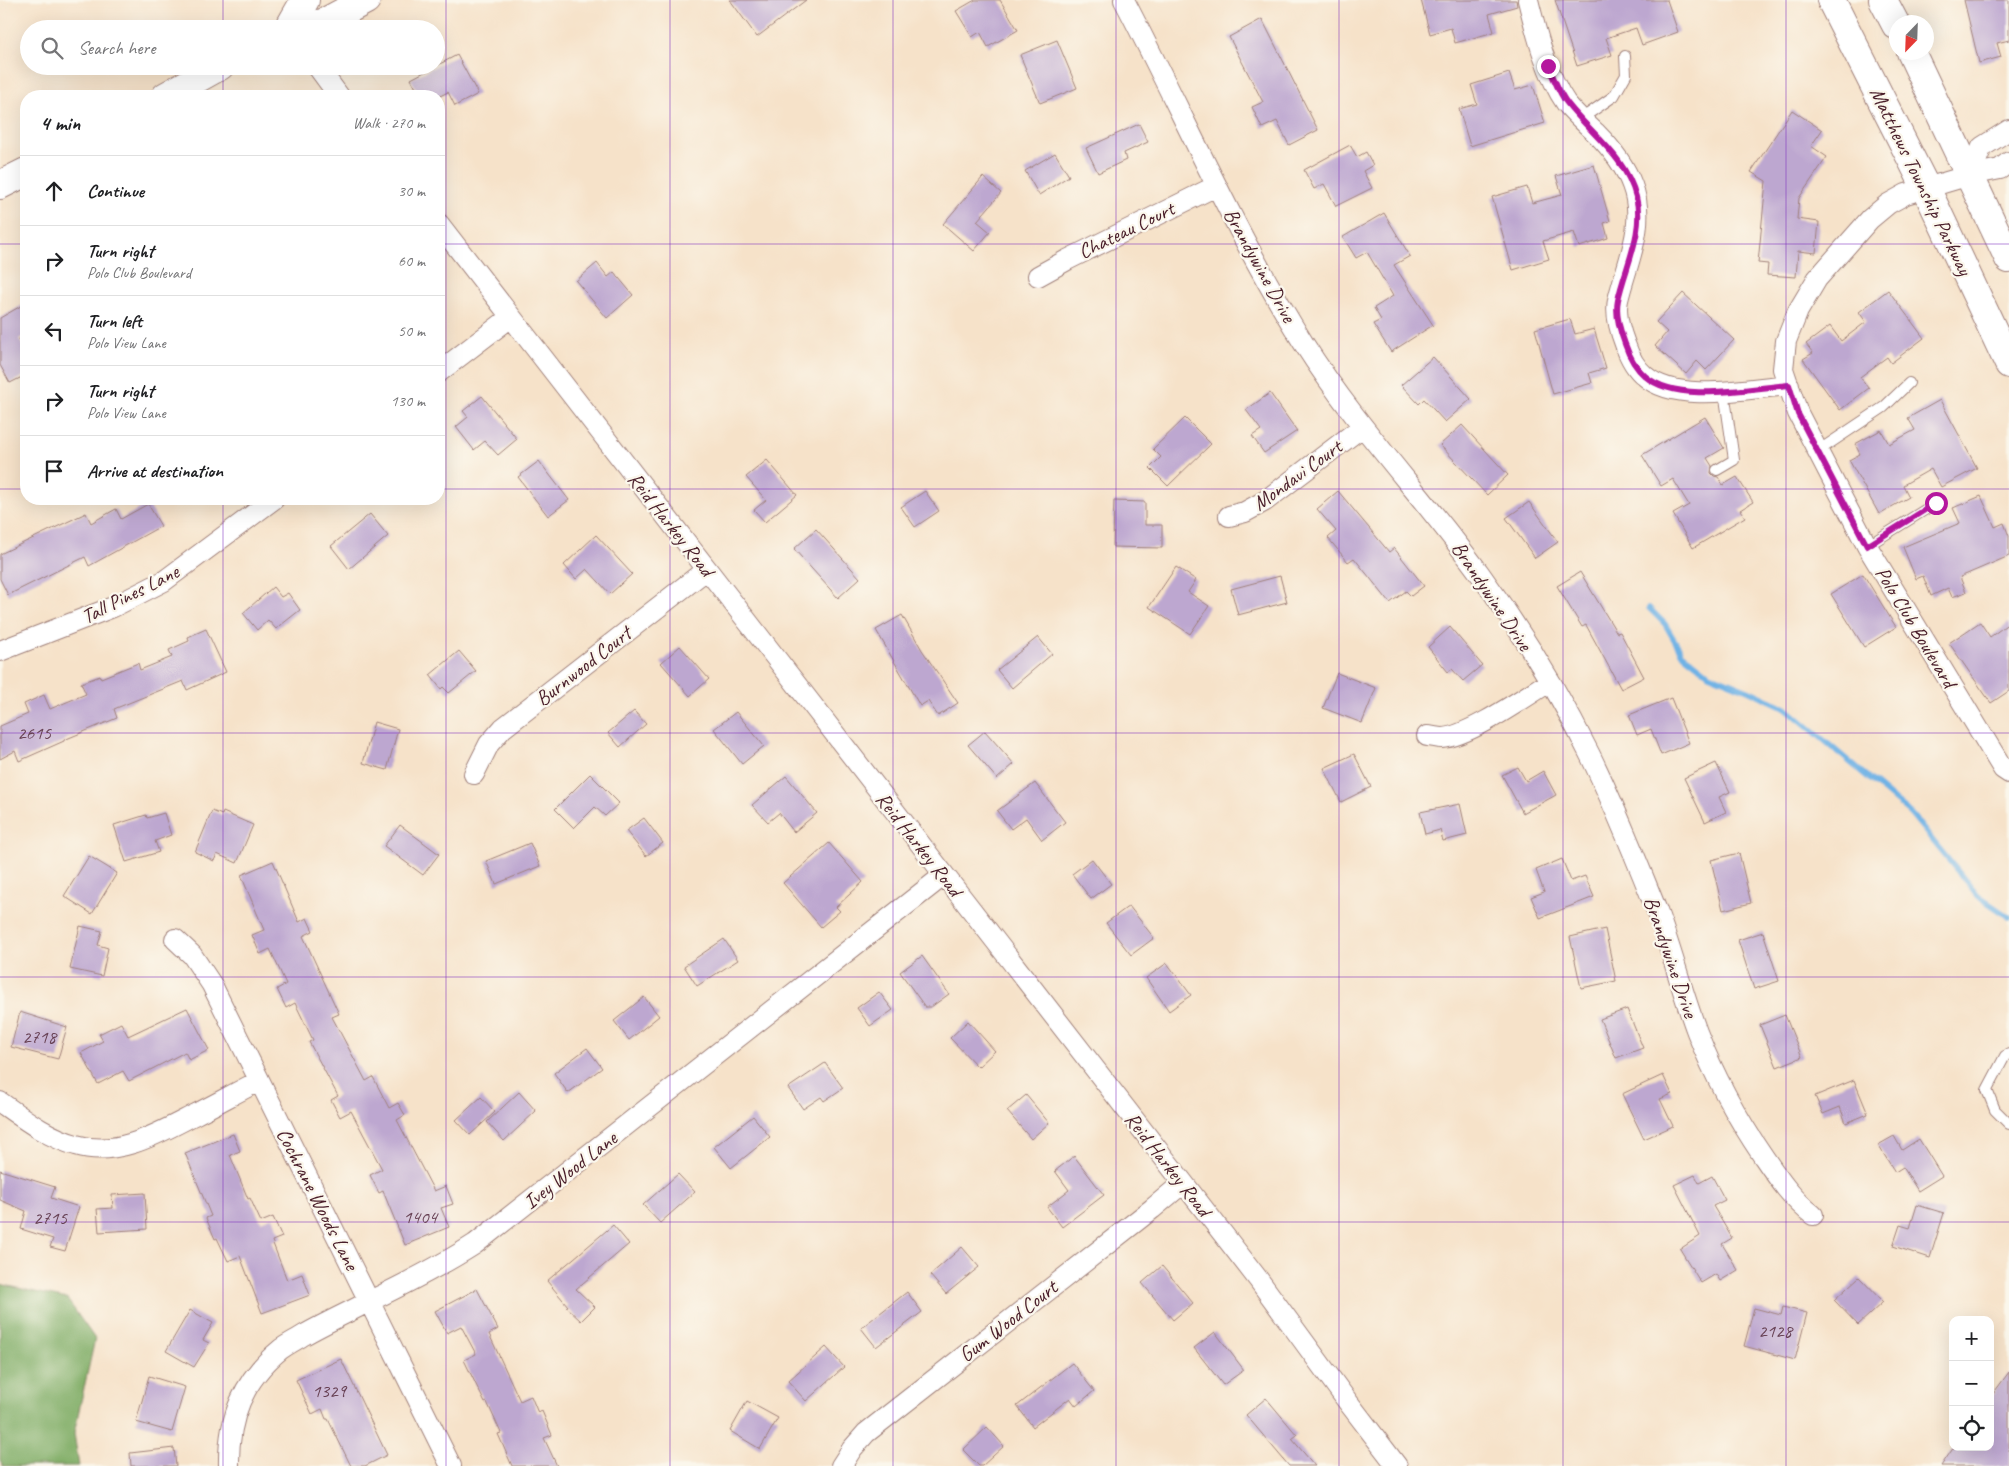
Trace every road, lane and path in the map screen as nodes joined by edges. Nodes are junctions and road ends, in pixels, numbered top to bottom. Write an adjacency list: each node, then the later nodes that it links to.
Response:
1 (305, 0): 8 (main road)
2 (366, 0): 9 (main road)
3 (1124, 0): 22 (street, Brandywine Drive)
4 (1528, 0): 16 (street)
5 (1831, 0): 23 (main road, Matthews Township Parkway)
6 (1883, 0): 7 (main road)
7 (1891, 15)
8 (293, 20)
9 (329, 20)
10 (1625, 56): 16 (lane)
11 (1915, 60): 20 (main road)
12 (204, 75): 14 (main road)
13 (324, 75): 15 (street)
14 (177, 90)
15 (335, 90)
16 (1581, 120): 32 (street)
17 (2009, 130): 20 (street)
18 (2009, 162): 20 (street, Polo Club Boulevard)
19 (20, 175): 21 (main road)
20 (1970, 175): 23 (street, Polo Club Boulevard); 25 (main road)
21 (0, 185)
22 (1216, 186): 26 (street, Chateau Court); 33 (street, Brandywine Drive)
23 (1926, 188): 28 (main road, Matthews Township Parkway); 31 (street, Polo Club Boulevard)
24 (445, 232): 27 (street, Reid Harkey Road)
25 (2009, 259)
26 (1038, 276)
27 (511, 317): 29 (street); 40 (street, Reid Harkey Road)
28 (2009, 364)
29 (445, 367)
30 (1909, 384): 34 (lane)
31 (1789, 385): 32 (street); 34 (street, Polo Club Boulevard)
32 (1724, 391): 35 (lane)
33 (1362, 427): 38 (street, Mondavi Court); 42 (street, Brandywine Drive)
34 (1818, 451): 39 (street, Polo Club Boulevard)
35 (1717, 470)
36 (1936, 503): 39 (lane)
37 (266, 505): 41 (street, Tall Pines Lane)
38 (1229, 516)
39 (1867, 546): 44 (street, Polo Club Boulevard)
40 (706, 570): 45 (street, Burnwood Court); 46 (street, Reid Harkey Road)
41 (0, 651)
42 (1549, 682): 43 (street); 53 (street, Brandywine Drive)
43 (1427, 736)
44 (2009, 773)
45 (474, 774)
46 (943, 876): 52 (street, Reid Harkey Road); 54 (street, Ivey Wood Lane)
47 (175, 939): 49 (street, Cochrane Woods Lane)
48 (2009, 1054): 51 (lane)
49 (259, 1081): 50 (street); 54 (street, Cochrane Woods Lane)
50 (0, 1102)
51 (2009, 1124)
52 (1183, 1183): 57 (street, Gum Wood Court); 58 (street, Reid Harkey Road)
53 (1813, 1215)
54 (369, 1302): 55 (street, Ivey Wood Lane); 56 (street, Cochrane Woods Lane)
55 (228, 1466)
56 (450, 1466)
57 (841, 1466)
58 (1397, 1466)

